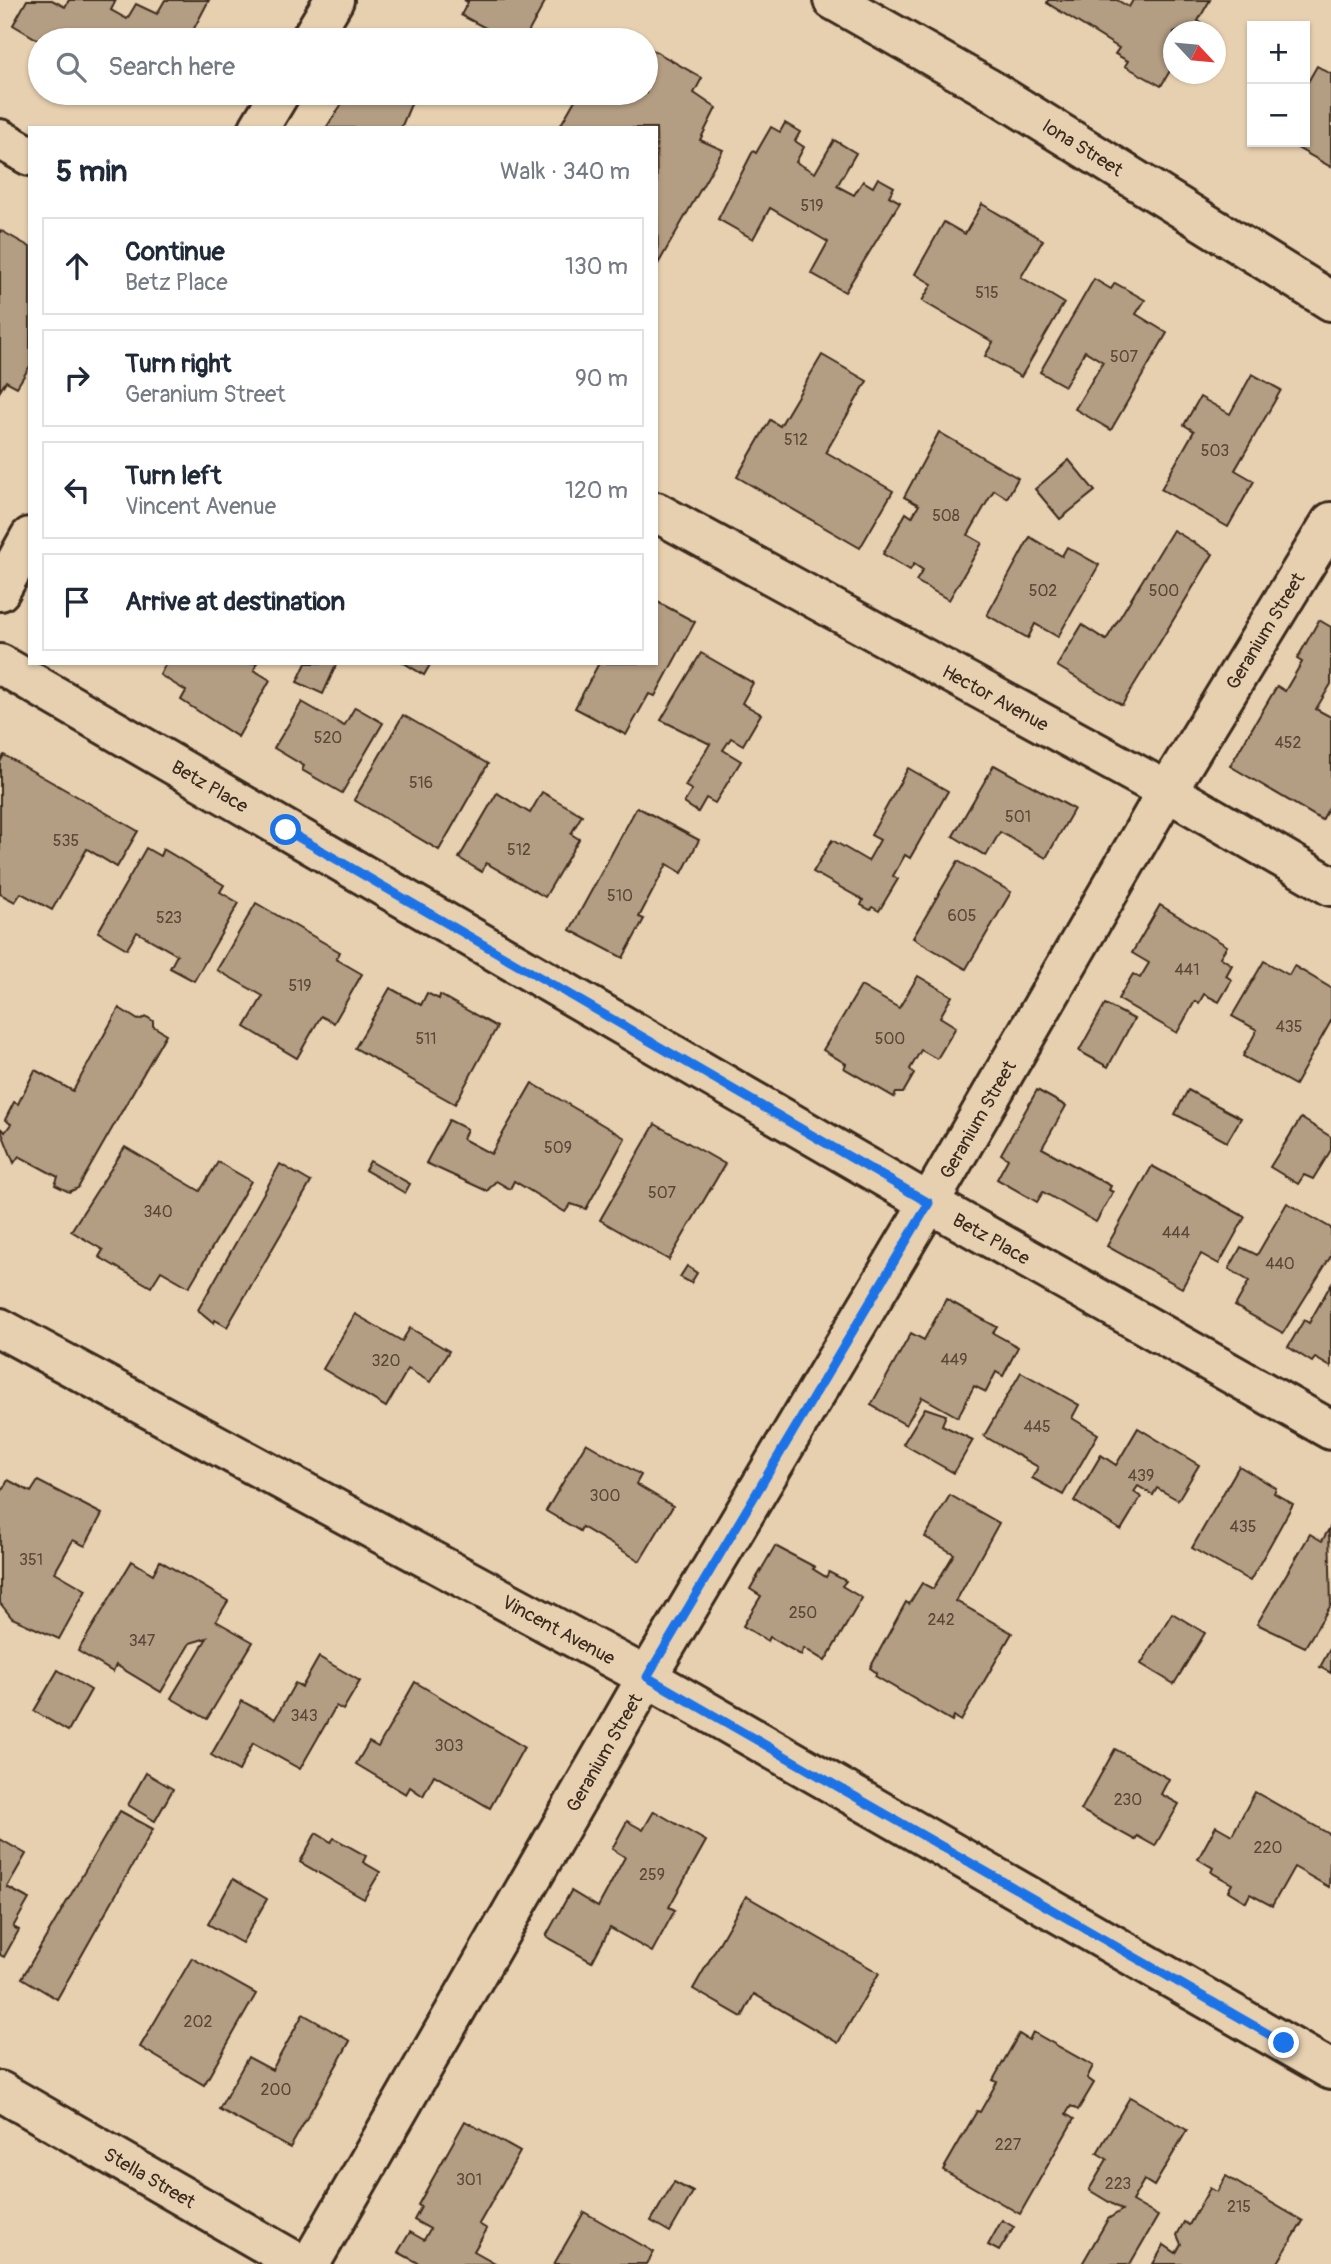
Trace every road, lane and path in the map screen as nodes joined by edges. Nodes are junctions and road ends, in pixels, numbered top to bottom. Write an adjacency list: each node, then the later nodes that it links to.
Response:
1 (334, 0): 3 (street)
2 (833, 0): 8 (street, Iona Street)
3 (317, 28)
4 (273, 105): 5 (street)
5 (260, 126)
6 (0, 139): 7 (street)
7 (28, 155)
8 (1331, 301)
9 (658, 513): 14 (street, Hector Avenue)
10 (1331, 522): 14 (street, Geranium Street)
11 (28, 541): 12 (street)
12 (0, 591)
13 (0, 664): 16 (street, Betz Place)
14 (1167, 791): 15 (street, Hector Avenue); 16 (street, Geranium Street)
15 (1331, 887)
16 (929, 1203): 18 (street, Betz Place); 19 (street, Geranium Street)
17 (0, 1328): 19 (street, Vincent Avenue)
18 (1331, 1430)
19 (647, 1677): 20 (street, Vincent Avenue); 23 (street, Geranium Street)
20 (1331, 2070)
21 (0, 2091): 22 (street, Stella Street)
22 (300, 2264)
23 (310, 2264)

